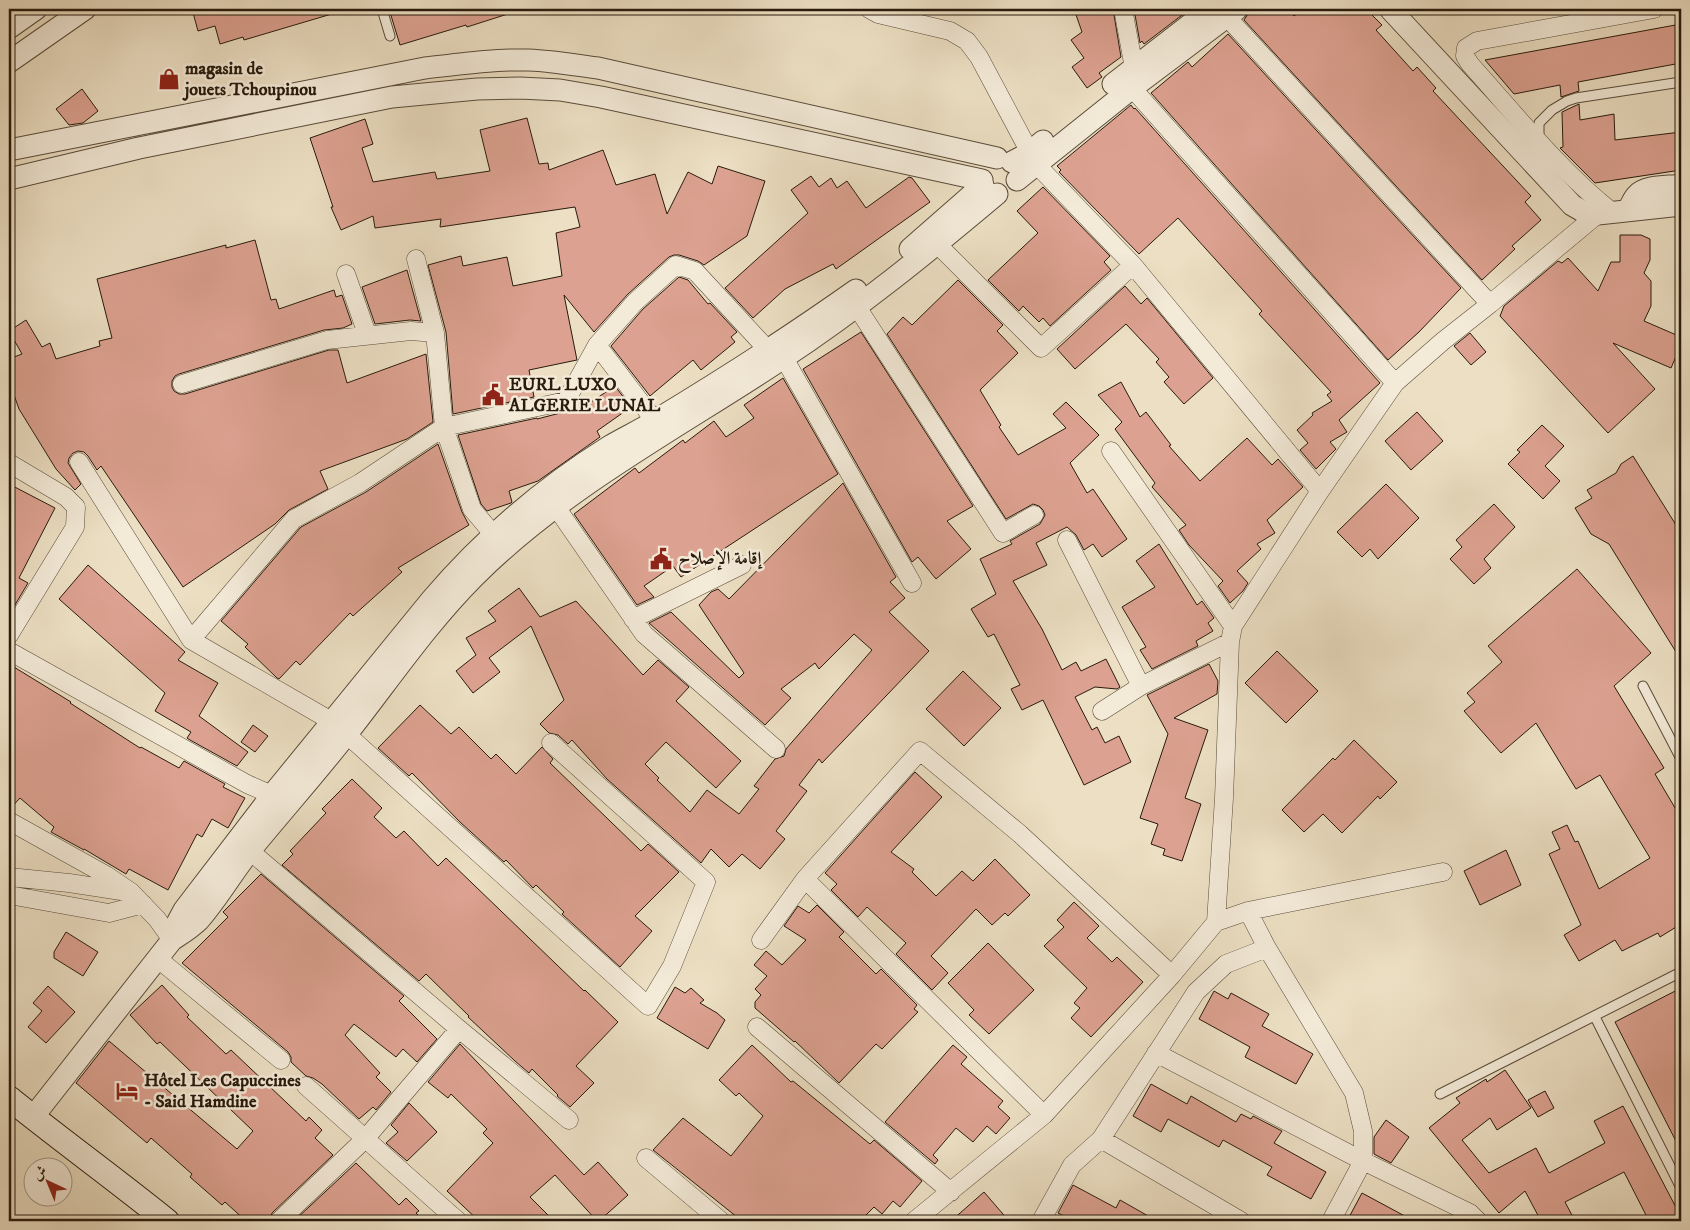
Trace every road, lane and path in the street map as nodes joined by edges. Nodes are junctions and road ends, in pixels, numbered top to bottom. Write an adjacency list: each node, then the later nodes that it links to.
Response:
1 (36, 9): 10 (street)
2 (85, 9): 12 (street)
3 (382, 9): 11 (lane)
4 (869, 9): 17 (street)
5 (1123, 9): 13 (street)
6 (1390, 9): 22 (street)
7 (1654, 9): 9 (street)
8 (1225, 11): 13 (street); 27 (street)
9 (1620, 11): 15 (street)
10 (9, 28)
11 (390, 36)
12 (9, 62)
13 (1133, 78): 17 (street); 33 (street)
14 (1681, 82): 15 (lane)
15 (1540, 142): 22 (street)
16 (9, 150): 17 (street)
17 (1018, 163): 20 (street); 20 (street); 25 (street)
18 (9, 179): 20 (street)
19 (1681, 185): 22 (street)
20 (987, 186): 23 (street); 32 (street)
21 (1681, 205): 22 (street)
22 (1613, 212): 27 (street)
23 (937, 244): 25 (street); 28 (street)
24 (416, 258): 29 (street)
25 (1133, 264): 40 (street)
26 (346, 274): 30 (street)
27 (1490, 304): 33 (street)
28 (857, 307): 32 (street); 42 (street)
29 (436, 333): 30 (street); 36 (street)
30 (367, 334): 34 (street)
31 (597, 345): 32 (street); 35 (street); 36 (street)
32 (775, 354): 35 (street); 41 (street); 46 (street)
33 (1395, 383): 40 (street)
34 (182, 384)
35 (655, 421): 41 (street)
36 (444, 427): 43 (street); 50 (street)
37 (1111, 451): 48 (street)
38 (79, 462): 50 (street)
39 (9, 463): 49 (street)
40 (1320, 491): 48 (street)
41 (551, 499): 43 (street); 47 (street); 55 (street)
42 (1034, 515)
43 (493, 534): 55 (street)
44 (1067, 540): 52 (street)
45 (742, 565): 47 (street)
46 (912, 583)
47 (632, 619): 57 (street)
48 (1231, 634): 52 (street); 68 (street)
49 (9, 635)
50 (191, 640): 55 (street)
51 (9, 651): 59 (street)
52 (1141, 686): 54 (street)
53 (1643, 686): 58 (lane)
54 (1102, 711)
55 (340, 728): 56 (street); 59 (street); 61 (street)
56 (551, 743)
57 (776, 749)
58 (1681, 759)
59 (272, 795): 69 (street)
60 (9, 820): 66 (street)
61 (250, 851): 69 (street); 77 (street)
62 (1443, 872): 67 (street)
63 (9, 877): 66 (street)
64 (805, 879): 70 (street); 74 (street); 83 (street)
65 (9, 895): 66 (street)
66 (137, 898): 69 (street)
67 (1248, 911): 68 (street); 71 (street)
68 (1216, 922): 74 (street)
69 (172, 940): 72 (street)
70 (761, 940)
71 (1267, 948): 78 (street); 89 (street)
72 (157, 958): 79 (street); 84 (street)
73 (1681, 972): 75 (lane)
74 (1172, 975): 83 (street)
75 (1595, 1017): 81 (lane); 90 (lane)
76 (757, 1027): 91 (street)
77 (458, 1029): 85 (street); 86 (street)
78 (1156, 1053): 87 (street); 89 (street)
79 (281, 1060)
80 (306, 1086): 86 (street)
81 (1440, 1094)
82 (9, 1098): 84 (main road)
83 (1044, 1115): 91 (street)
84 (33, 1118): 92 (main road)
85 (569, 1120)
86 (365, 1139): 93 (street); 94 (street)
87 (1101, 1139): 97 (street); 98 (street)
88 (646, 1158): 95 (street)
89 (1363, 1161): 99 (street); 100 (street)
90 (1681, 1188)
91 (952, 1192): 96 (street)
92 (167, 1221)
93 (278, 1221)
94 (458, 1221)
95 (721, 1221)
96 (914, 1221)
97 (1041, 1221)
98 (1241, 1221)
99 (1331, 1221)
100 (1478, 1221)

